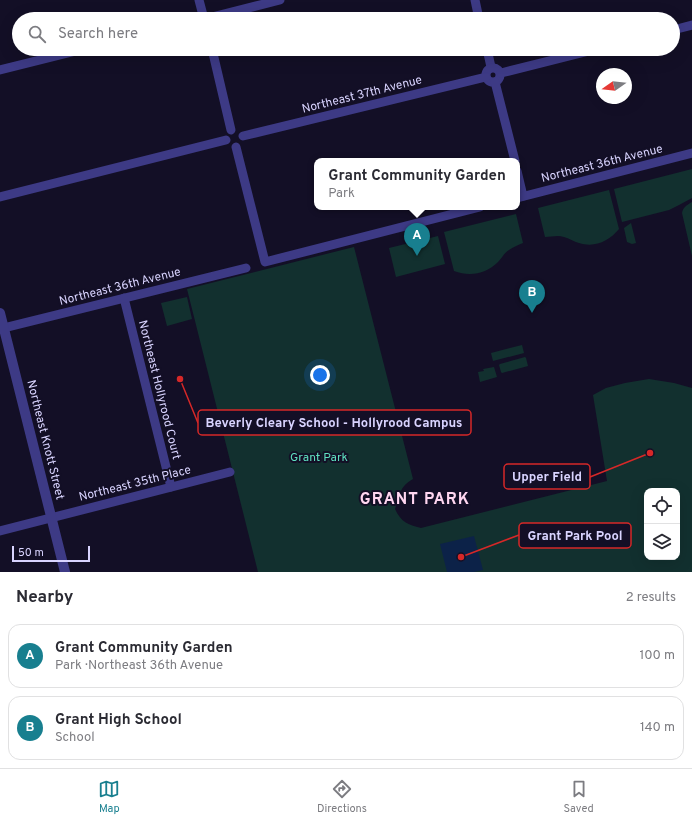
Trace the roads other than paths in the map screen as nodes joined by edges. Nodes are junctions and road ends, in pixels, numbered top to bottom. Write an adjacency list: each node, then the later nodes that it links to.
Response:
1 (199, 0): 4 (street)
2 (280, 0): 5 (street)
3 (475, 0): 6 (street)
4 (202, 12)
5 (232, 12)
6 (478, 12)
7 (692, 25): 8 (street)
8 (680, 28)
9 (56, 56): 14 (street)
10 (214, 56): 18 (street)
11 (488, 56): 13 (street)
12 (569, 56): 15 (street)
13 (491, 68): 15 (street); 16 (street)
14 (0, 70)
15 (500, 73): 17 (street)
16 (486, 77): 17 (street); 19 (street, Northeast 37th Avenue)
17 (495, 82): 23 (street)
18 (232, 130): 19 (street); 20 (street)
19 (243, 136): 21 (street)
20 (226, 140): 21 (street); 24 (street)
21 (236, 147): 26 (street)
22 (692, 153): 25 (street, Northeast 36th Avenue)
23 (514, 158)
24 (0, 197)
25 (520, 197)
26 (468, 210)
27 (246, 268): 28 (street, Northeast 36th Avenue)
28 (124, 298): 30 (street, Northeast 36th Avenue); 32 (street, Northeast Hollyrood Court)
29 (0, 313): 30 (street, Northeast Knott Street)
30 (2, 328): 33 (street, Northeast Knott Street)
31 (230, 472): 32 (street, Northeast 35th Place)
32 (171, 487): 33 (street, Northeast 35th Place)
33 (51, 518): 34 (street, Northeast 35th Place); 35 (street, Northeast Knott Street)
34 (0, 530)
35 (65, 572)

